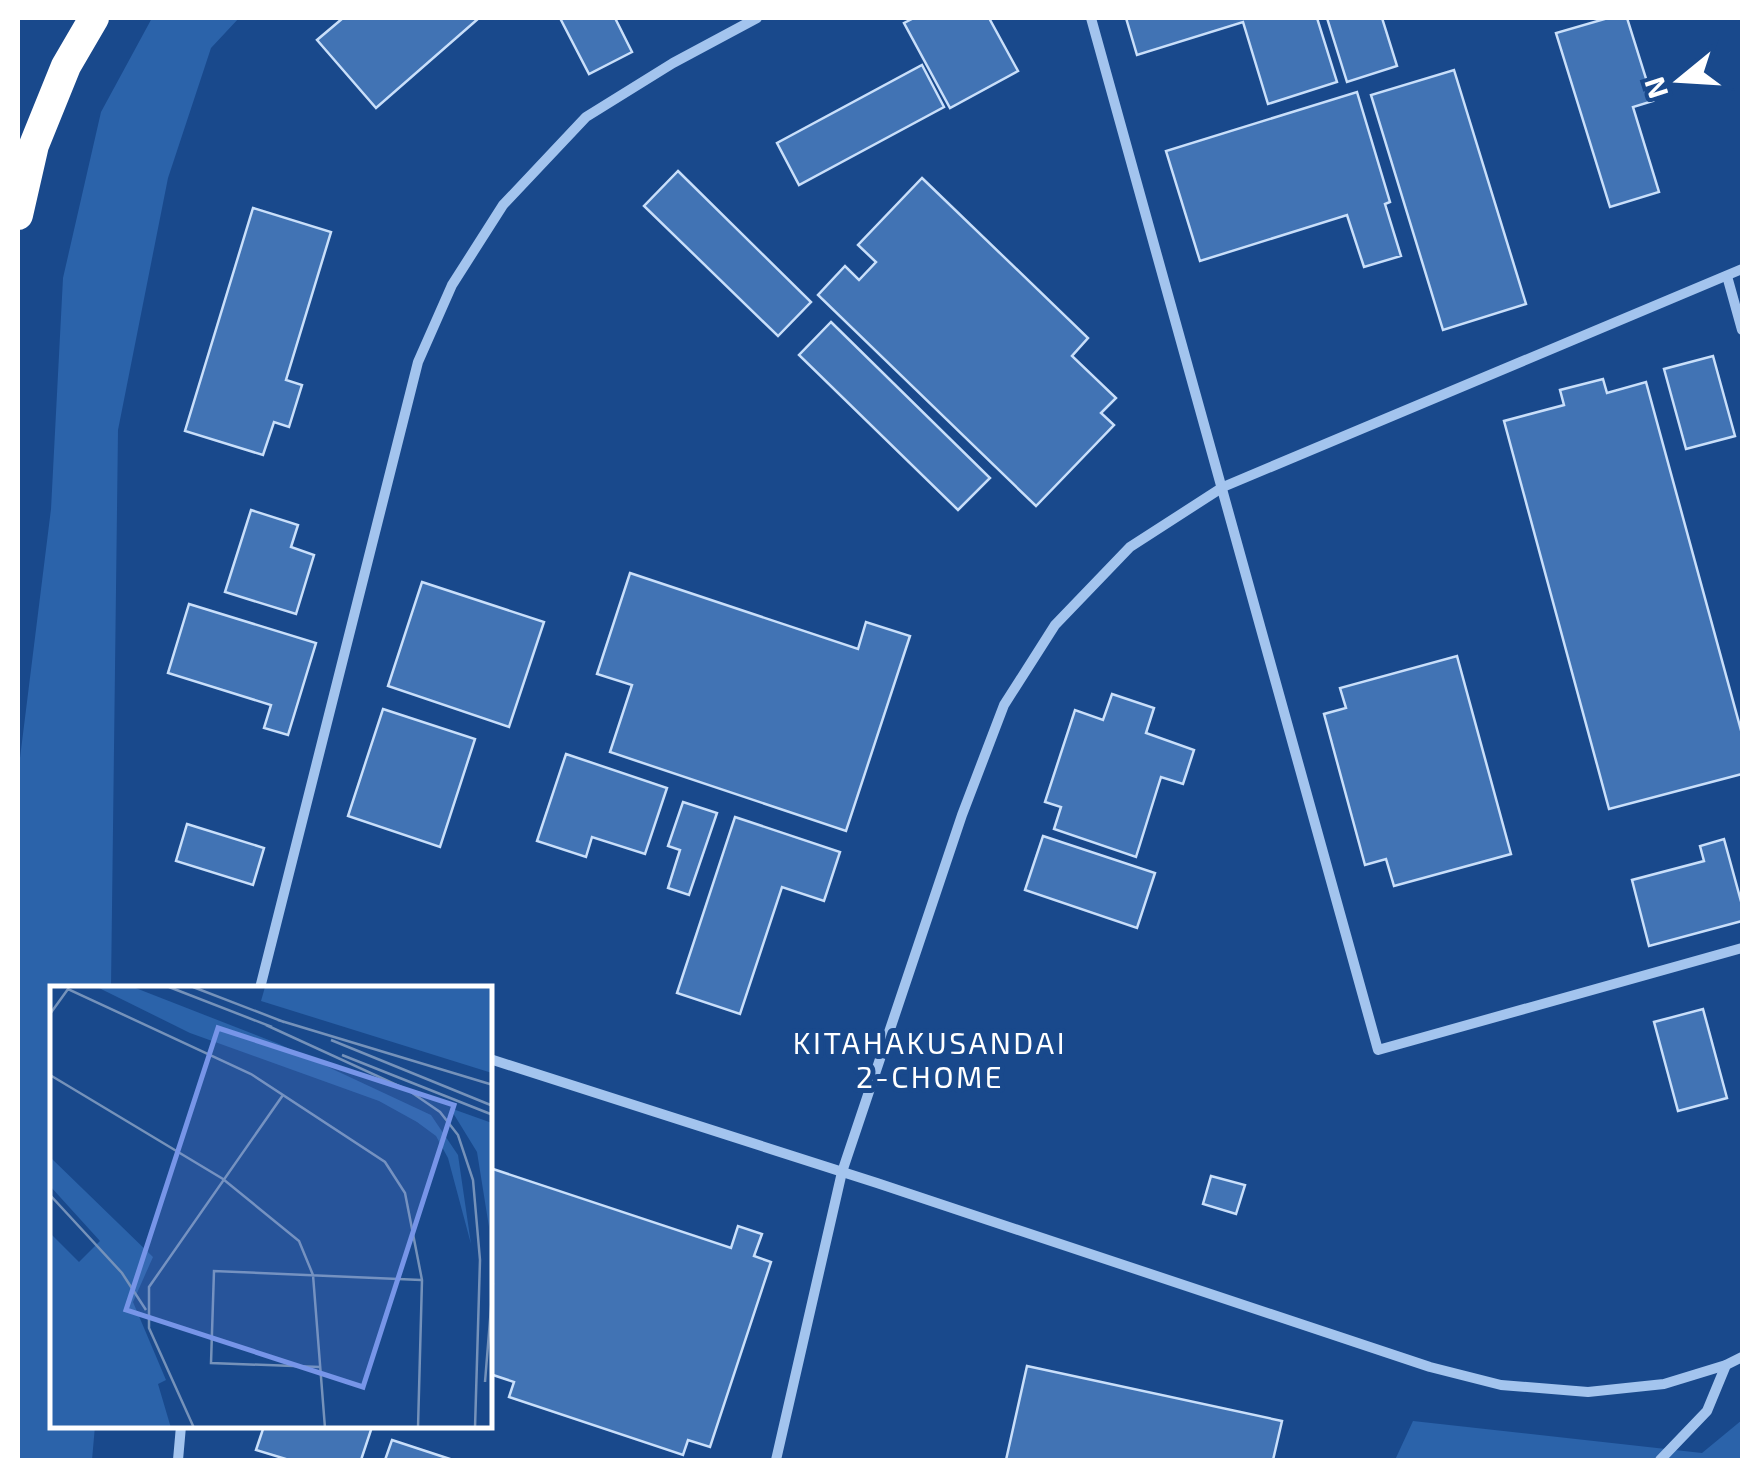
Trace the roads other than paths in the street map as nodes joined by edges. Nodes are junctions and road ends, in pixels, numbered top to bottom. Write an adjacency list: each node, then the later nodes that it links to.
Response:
1 (94, 18): 4 (highway)
2 (758, 18): 10 (street)
3 (1091, 18): 8 (street)
4 (18, 216)
5 (1742, 269): 6 (street)
6 (1727, 276): 7 (street); 8 (street)
7 (1742, 330)
8 (1223, 487): 9 (street); 12 (street)
9 (1742, 948)
10 (263, 986)
11 (492, 1060): 12 (street)
12 (842, 1172): 14 (street); 17 (street)
13 (1742, 1357): 14 (street)
14 (1726, 1364): 18 (street)
15 (181, 1428): 16 (street)
16 (178, 1460)
17 (776, 1460)
18 (1660, 1460)

